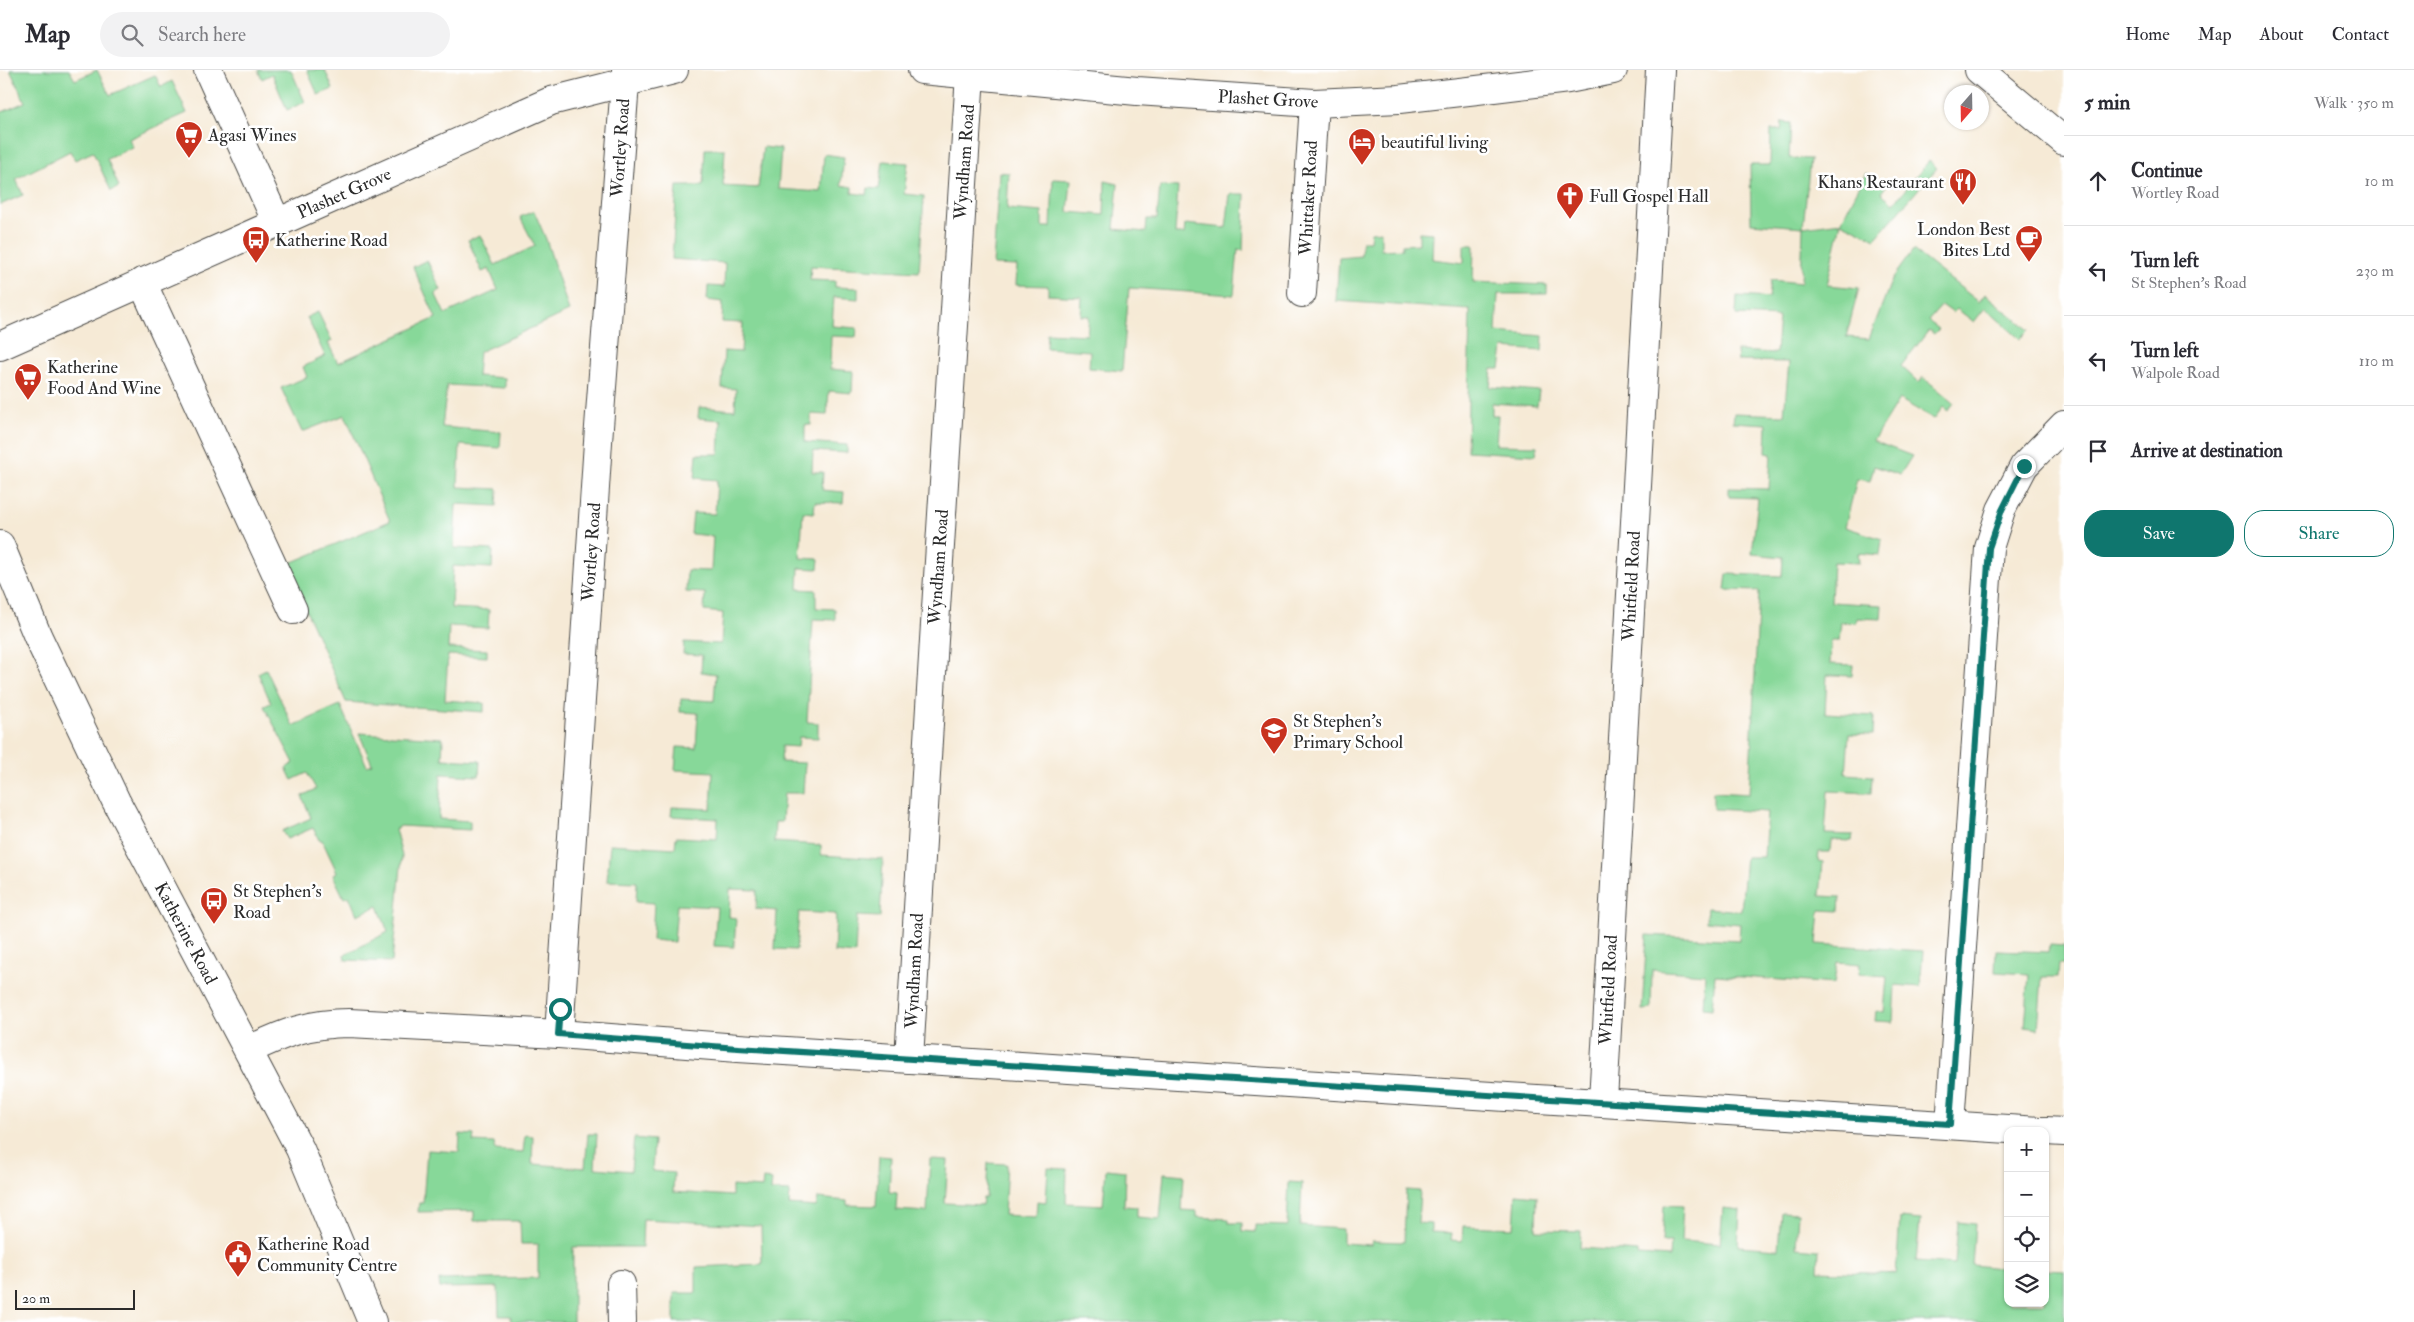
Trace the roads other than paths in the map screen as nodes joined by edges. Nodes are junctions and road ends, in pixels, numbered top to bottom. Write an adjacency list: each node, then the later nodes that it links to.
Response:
1 (208, 70): 13 (street)
2 (589, 70): 10 (street, Plashet Grove)
3 (674, 70): 9 (street, Plashet Grove)
4 (922, 70): 8 (street, Plashet Grove)
5 (1613, 70): 11 (street, Plashet Grove)
6 (1660, 70): 23 (street, Whitfield Road)
7 (1979, 70): 12 (street)
8 (970, 74): 11 (street, Plashet Grove); 22 (street, Wyndham Road)
9 (626, 75): 10 (street, Plashet Grove); 20 (street, Wortley Road)
10 (552, 100): 13 (street, Plashet Grove)
11 (1314, 103): 15 (street, Whittaker Road)
12 (2064, 141)
13 (277, 223): 14 (street, Plashet Grove)
14 (142, 282): 16 (street, Plashet Grove); 19 (street)
15 (1302, 293)
16 (0, 346)
17 (2064, 425): 24 (street)
18 (0, 545): 21 (street, Katherine Road)
19 (293, 610)
20 (558, 1034): 21 (street); 22 (street)
21 (249, 1050): 29 (street, Katherine Road)
22 (909, 1059): 23 (street)
23 (1603, 1101): 24 (street)
24 (1950, 1124): 25 (street)
25 (2004, 1128)
26 (2049, 1131): 27 (street)
27 (2064, 1132)
28 (621, 1284): 30 (street)
29 (372, 1322)
30 (622, 1322)

